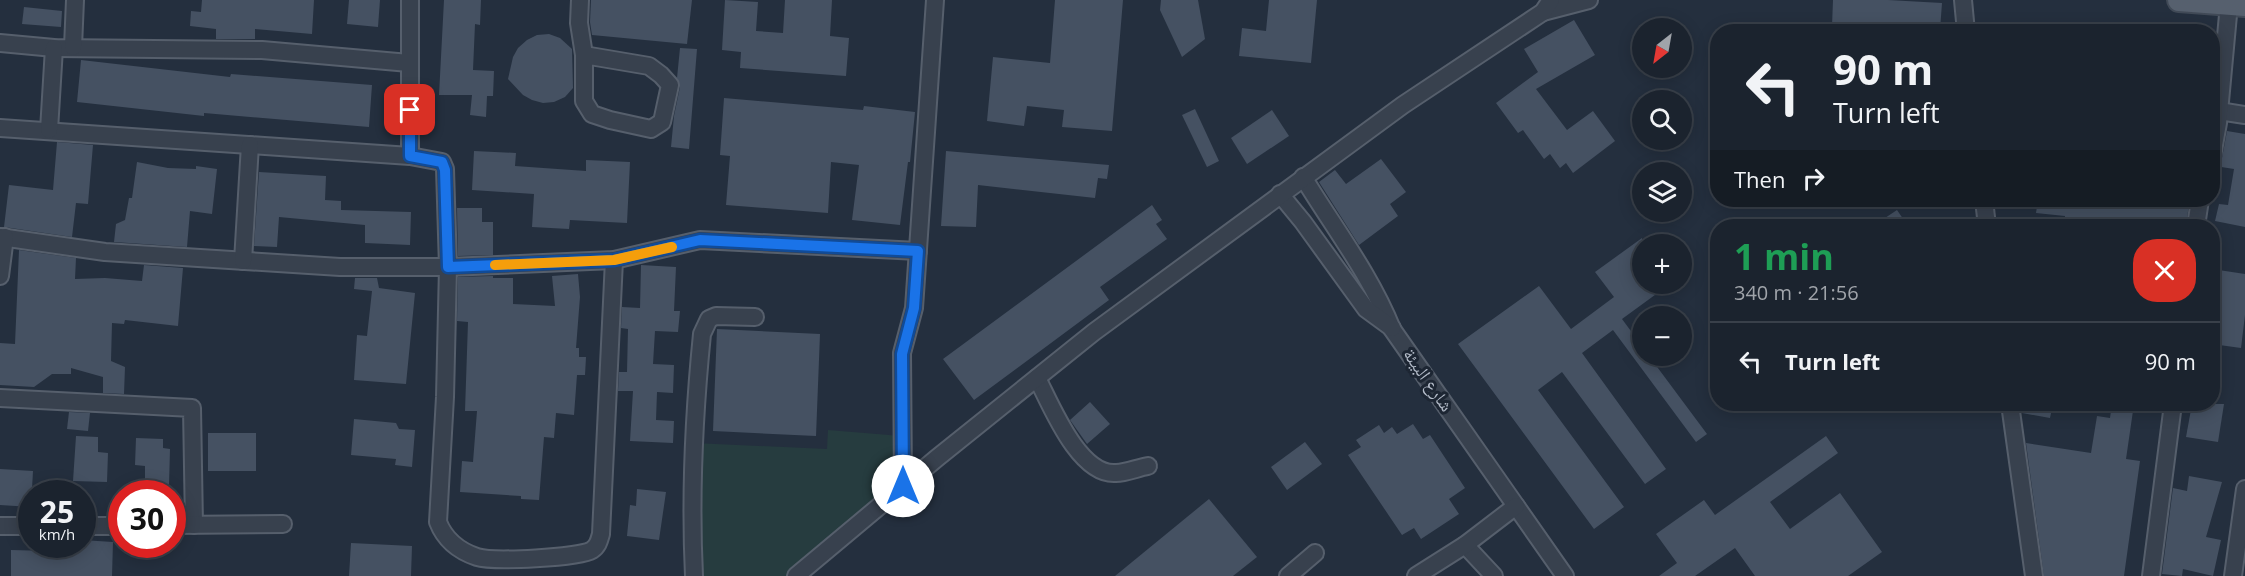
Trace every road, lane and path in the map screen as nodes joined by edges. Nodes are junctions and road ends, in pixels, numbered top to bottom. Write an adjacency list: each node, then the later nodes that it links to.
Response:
1 (75, 0): 12 (street)
2 (410, 0): 15 (street)
3 (935, 0): 26 (street)
4 (1589, 0): 9 (street)
5 (1963, 0): 10 (street)
6 (2179, 0): 8 (main road)
7 (575, 1): 14 (street)
8 (2237, 4): 16 (street)
9 (1547, 6): 23 (street)
10 (1965, 24)
11 (0, 43): 13 (street)
12 (73, 47): 13 (street); 15 (street)
13 (54, 48): 20 (street)
14 (585, 55): 14 (street)
15 (409, 63): 22 (street)
16 (2220, 97)
17 (2245, 115): 18 (street)
18 (2220, 118)
19 (0, 128): 20 (street)
20 (49, 130): 21 (street)
21 (250, 145): 22 (street); 28 (street)
22 (410, 156): 29 (street)
23 (1304, 177): 24 (street); 32 (street, شارع البيئة)
24 (1280, 194): 32 (street); 33 (street)
25 (2, 237): 28 (street); 30 (street)
26 (918, 251): 27 (street); 38 (street)
27 (614, 260): 29 (street); 29 (street)
28 (243, 261): 29 (street)
29 (448, 267)
30 (0, 276)
31 (755, 317): 49 (street)
32 (1392, 329): 40 (street, شارع البيئة)
33 (1037, 378): 37 (street); 38 (street)
34 (0, 398): 42 (street)
35 (2011, 411): 54 (street)
36 (2172, 411): 55 (street)
37 (1148, 466)
38 (903, 486): 48 (street)
39 (2245, 489): 56 (street)
40 (1516, 506): 46 (street); 53 (street, شارع البيئة)
41 (186, 525): 42 (street)
42 (194, 525): 43 (street)
43 (283, 525)
44 (0, 526): 45 (street)
45 (18, 526)
46 (1465, 545): 51 (street); 52 (street)
47 (1315, 554): 50 (street)
48 (800, 575)
49 (694, 576)
50 (1288, 576)
51 (1416, 576)
52 (1494, 576)
53 (1565, 576)
54 (2034, 576)
55 (2151, 576)
56 (2233, 576)

